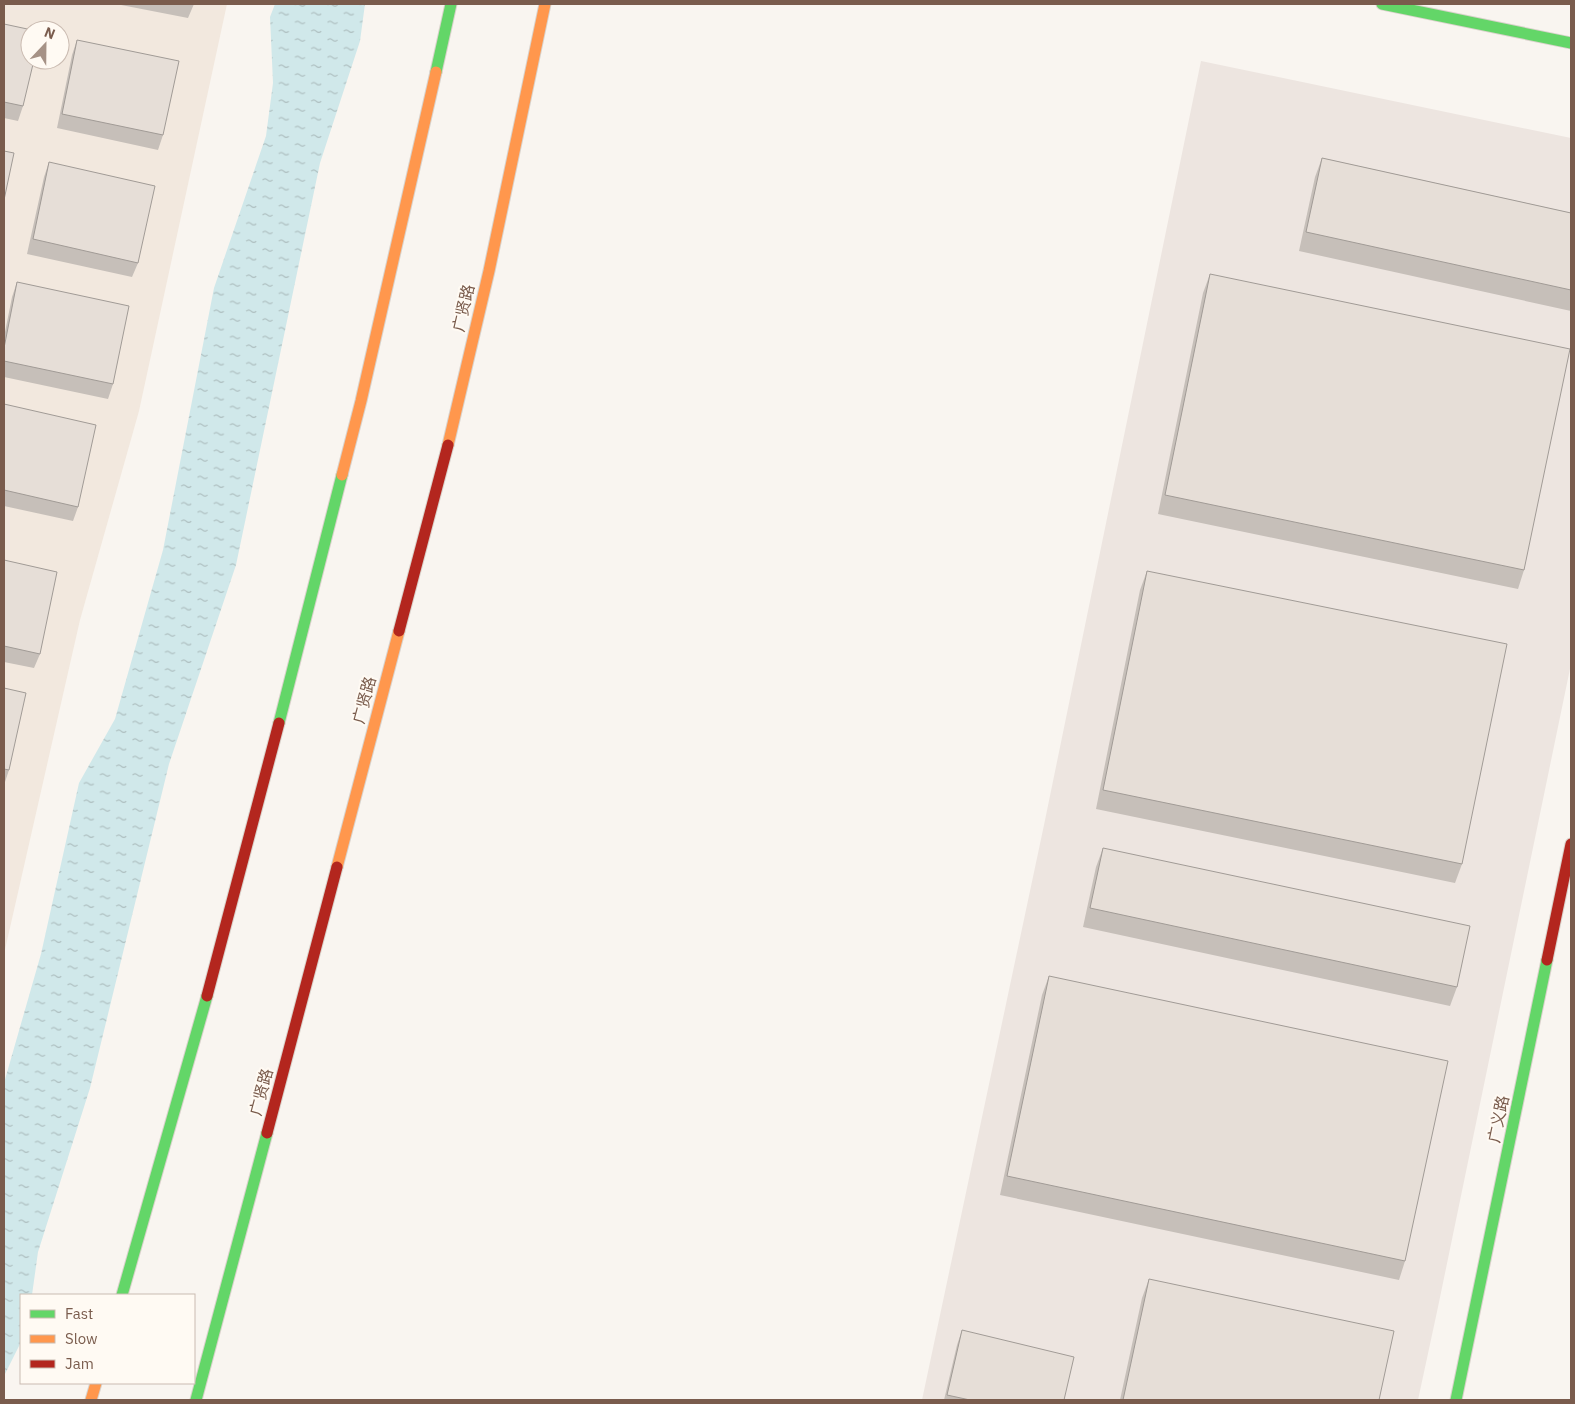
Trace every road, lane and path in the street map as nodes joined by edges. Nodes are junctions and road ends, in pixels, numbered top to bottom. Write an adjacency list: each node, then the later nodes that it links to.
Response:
1 (451, 4): 6 (main road)
2 (544, 4): 9 (main road, 广贤路)
3 (1382, 4): 4 (main road)
4 (1571, 43)
5 (1571, 844): 10 (main road, 广义路)
6 (122, 1294)
7 (96, 1384): 8 (main road)
8 (91, 1400)
9 (196, 1400)
10 (1456, 1400)

